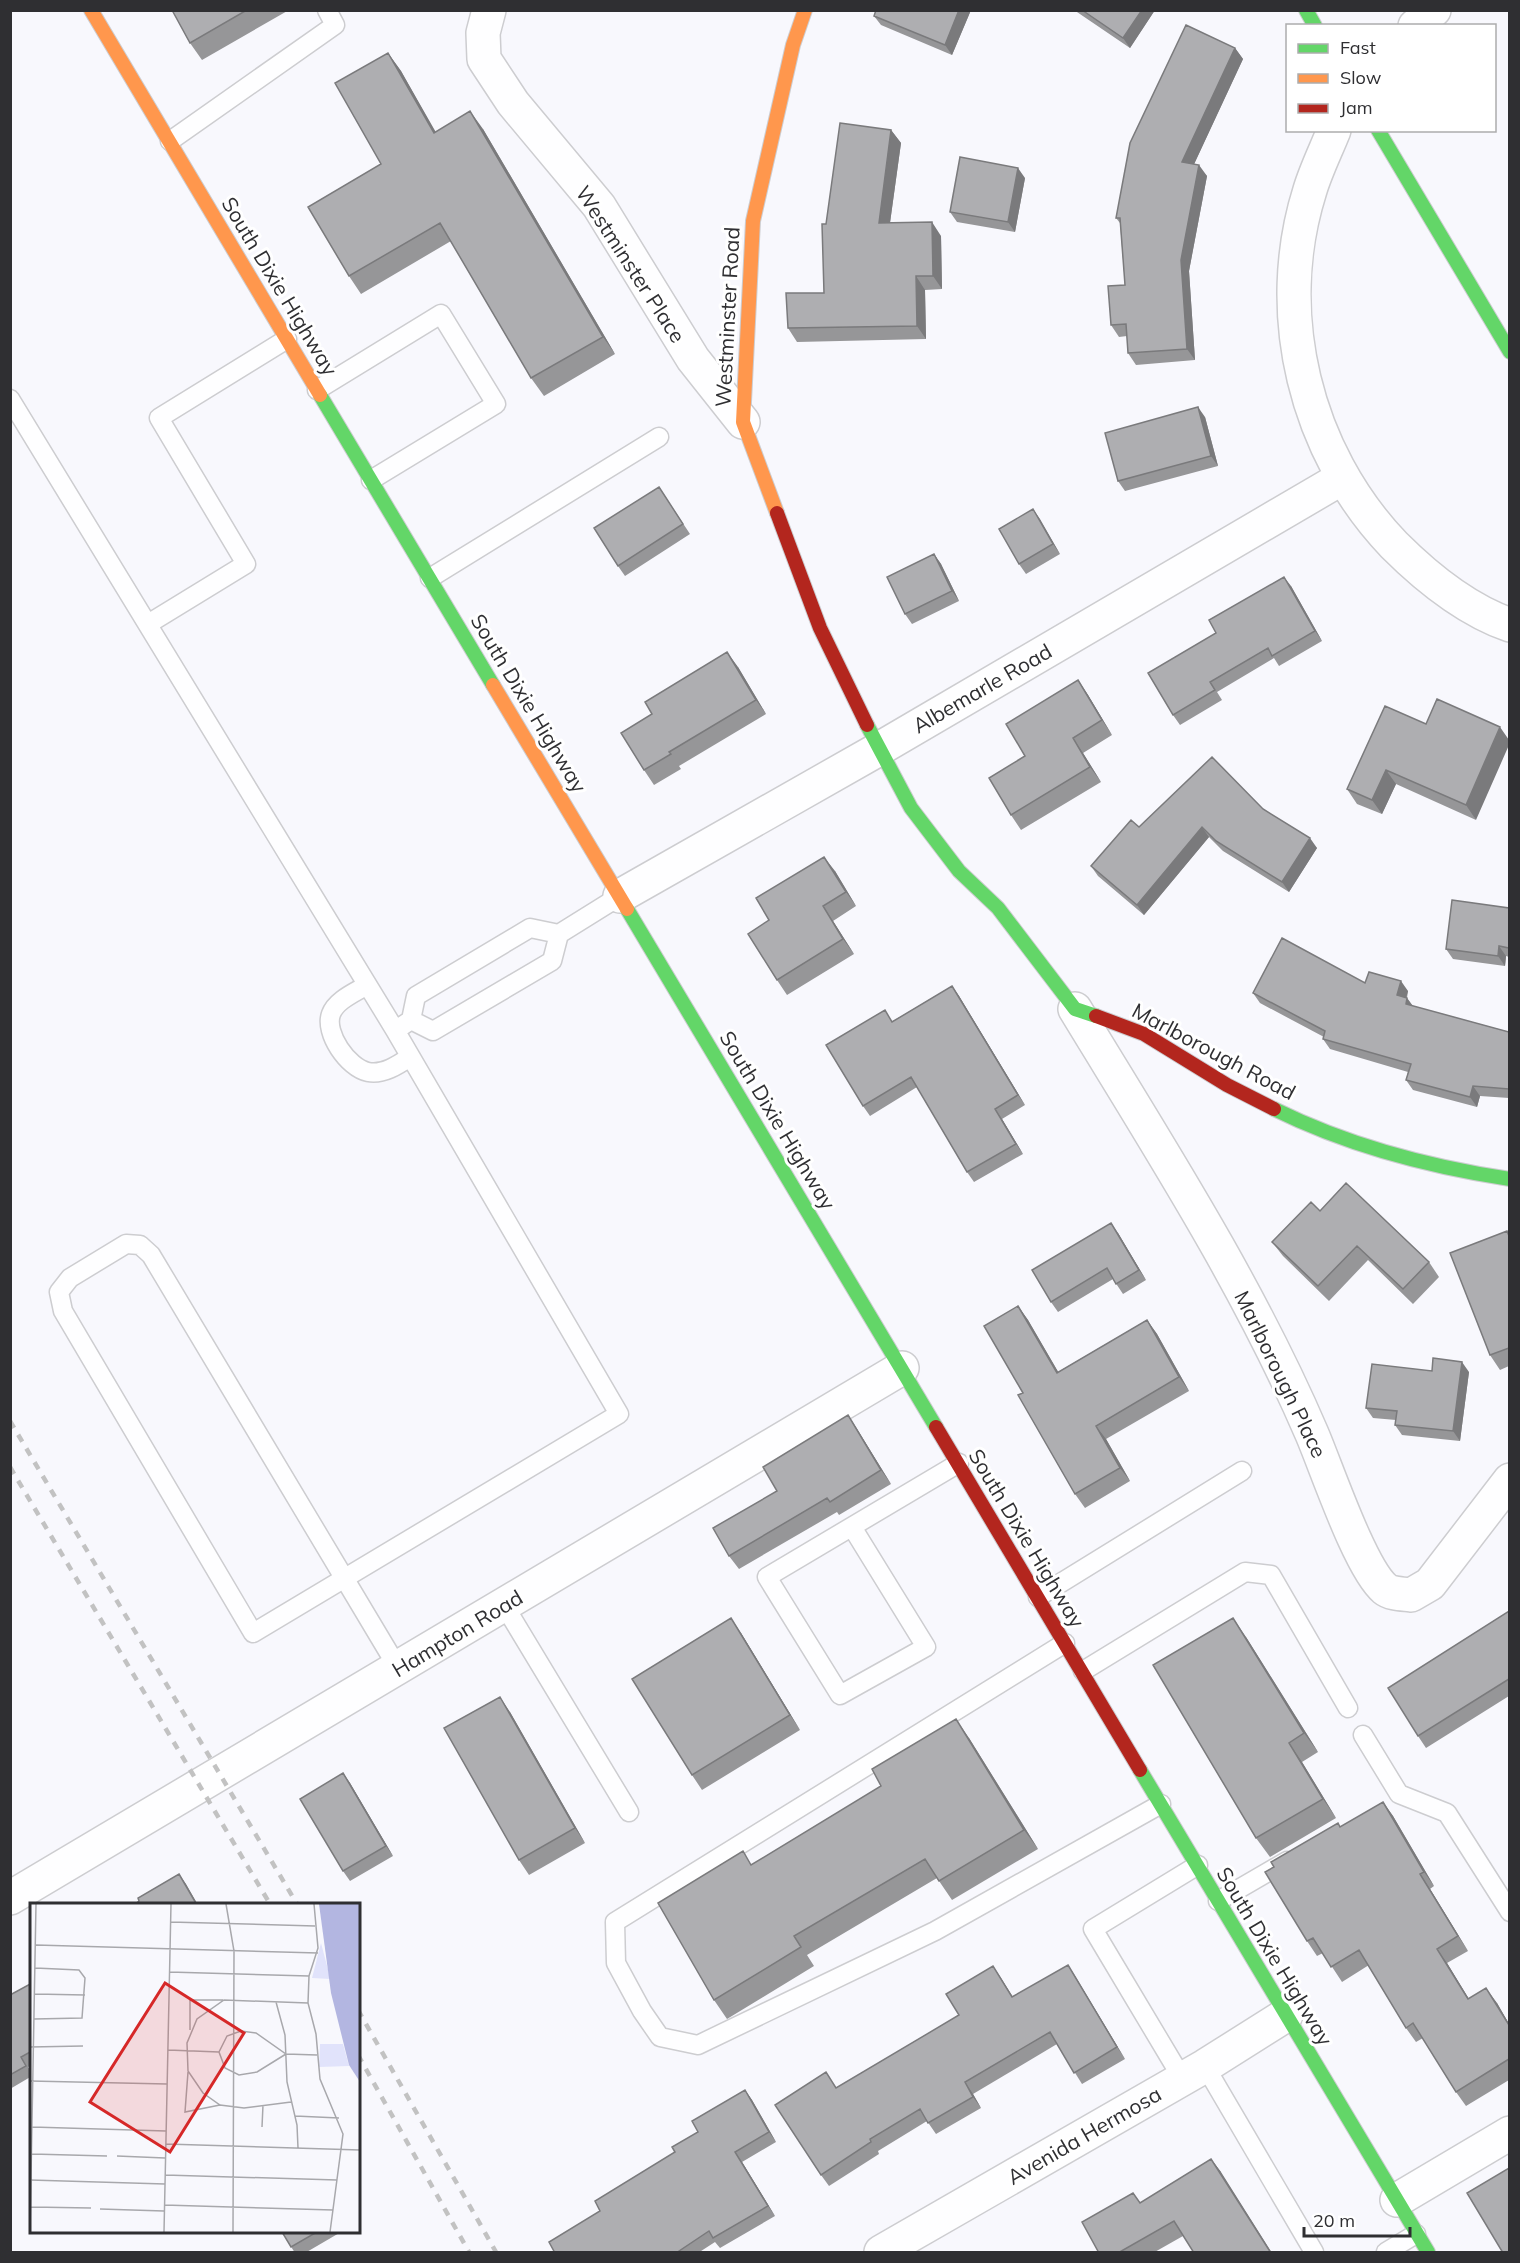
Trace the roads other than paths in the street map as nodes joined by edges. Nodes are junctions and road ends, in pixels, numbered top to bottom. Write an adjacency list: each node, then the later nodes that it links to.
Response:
1 (91, 10): 11 (main road, South Dixie Highway)
2 (327, 10): 11 (lane)
3 (489, 10): 16 (street, Westminster Place)
4 (805, 10): 16 (main road, Westminster Road)
5 (1306, 10): 7 (main road)
6 (1434, 10): 8 (street)
7 (1314, 24)
8 (1417, 24)
9 (1333, 132): 18 (street)
10 (1379, 132): 13 (main road)
11 (170, 141): 12 (main road, South Dixie Highway)
12 (287, 339): 14 (main road, South Dixie Highway); 21 (lane)
13 (1509, 352)
14 (317, 390): 19 (main road, South Dixie Highway); 19 (lane)
15 (10, 399): 21 (lane)
16 (743, 422): 23 (main road, Westminster Road)
17 (659, 437): 20 (lane)
18 (1342, 477): 22 (street); 23 (street, Albemarle Road)
19 (371, 480): 20 (main road, South Dixie Highway)
20 (430, 578): 24 (main road, South Dixie Highway)
21 (148, 624): 26 (lane)
22 (1509, 625)
23 (879, 749): 24 (street, Albemarle Road); 27 (main road)
24 (620, 896): 25 (lane); 32 (main road, South Dixie Highway)
25 (559, 934): 28 (lane); 28 (lane)
26 (367, 985): 29 (lane); 30 (lane)
27 (1075, 1009): 31 (main road, Marlborough Road); 35 (street, Marlborough Place)
28 (411, 1020): 29 (lane)
29 (395, 1030): 30 (lane)
30 (410, 1057): 37 (lane)
31 (1509, 1179)
32 (902, 1368): 33 (main road, South Dixie Highway); 39 (street, Hampton Road)
33 (959, 1463): 36 (lane); 38 (main road, South Dixie Highway)
34 (1242, 1471): 38 (lane)
35 (1509, 1480)
36 (852, 1527): 36 (lane)
37 (345, 1579): 37 (lane); 41 (lane)
38 (1038, 1597): 40 (main road, South Dixie Highway)
39 (504, 1605): 41 (street, Hampton Road); 48 (lane)
40 (1065, 1643): 42 (main road, South Dixie Highway); 46 (lane)
41 (398, 1668): 51 (street, Hampton Road)
42 (1083, 1671): 43 (lane); 46 (main road, South Dixie Highway)
43 (1348, 1708)
44 (1363, 1735): 45 (lane)
45 (1400, 1794): 47 (lane); 53 (lane)
46 (1161, 1804): 50 (main road, South Dixie Highway)
47 (1379, 1806)
48 (629, 1812)
49 (1299, 1853): 52 (lane)
50 (1198, 1865): 52 (main road, South Dixie Highway); 55 (lane)
51 (10, 1898)
52 (1218, 1901): 54 (main road, South Dixie Highway)
53 (1509, 1912)
54 (1286, 2015): 55 (street, Avenida Hermosa); 57 (main road, South Dixie Highway)
55 (1193, 2072): 59 (street, Avenida Hermosa); 60 (lane)
56 (1509, 2133): 57 (street)
57 (1397, 2200): 58 (main road, South Dixie Highway)
58 (1416, 2234): 61 (lane); 62 (main road, South Dixie Highway)
59 (881, 2253)
60 (1314, 2253)
61 (1386, 2253)
62 (1428, 2253)

